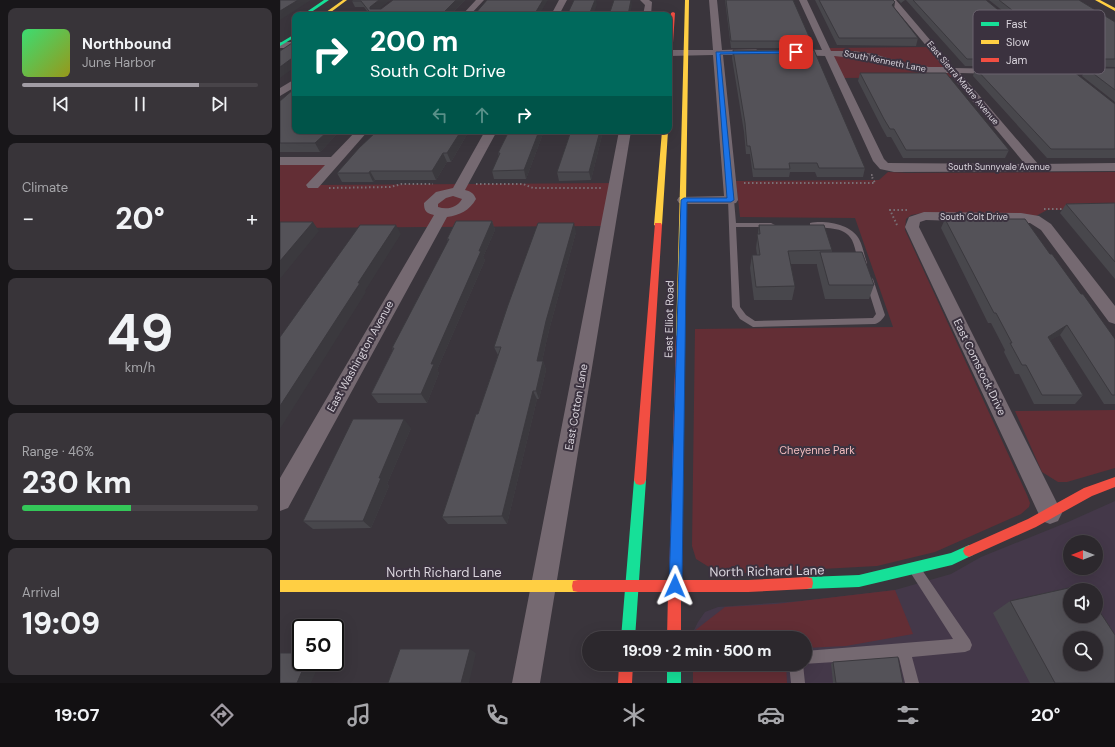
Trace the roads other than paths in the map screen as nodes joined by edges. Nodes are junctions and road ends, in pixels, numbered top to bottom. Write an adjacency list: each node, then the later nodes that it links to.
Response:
1 (327, 0): 13 (main road)
2 (346, 0): 14 (main road)
3 (480, 0): 15 (street)
4 (563, 0): 16 (street)
5 (644, 0): 17 (street)
6 (674, 0): 25 (main road, East Elliot Road)
7 (687, 0): 25 (main road, East Elliot Road)
8 (713, 0): 21 (street)
9 (803, 0): 24 (street)
10 (892, 0): 27 (street, East Sierra Madre Avenue)
11 (1097, 0): 12 (main road)
12 (1115, 10)
13 (309, 12)
14 (328, 12)
15 (469, 12)
16 (557, 12)
17 (648, 12)
18 (292, 37): 19 (main road)
19 (280, 45): 20 (street)
20 (292, 45)
21 (718, 52): 22 (street); 25 (street); 43 (street)
22 (765, 52)
23 (780, 52): 24 (street, South Kenneth Lane)
24 (827, 52): 27 (street, South Kenneth Lane); 39 (street, South Sunnyvale Avenue)
25 (676, 53): 26 (main road, East Elliot Road); 42 (main road, East Elliot Road)
26 (672, 64)
27 (952, 71): 28 (street, South Kenneth Lane); 39 (street, East Sierra Madre Avenue)
28 (973, 71)
29 (1073, 74): 30 (street)
30 (1080, 80)
31 (292, 84): 32 (street)
32 (280, 93)
33 (359, 134): 38 (street)
34 (489, 134): 50 (street, East Washington Avenue)
35 (625, 134): 53 (street, East Cotton Lane)
36 (665, 134): 55 (main road, East Elliot Road)
37 (280, 161): 38 (street)
38 (335, 161): 41 (street)
39 (1034, 167): 40 (street, South Sunnyvale Avenue)
40 (1115, 167)
41 (313, 185)
42 (684, 200): 43 (street); 56 (main road, East Elliot Road)
43 (731, 200): 45 (lane)
44 (909, 220): 48 (street, South Colt Drive); 51 (street, East Comstock Drive)
45 (732, 225): 46 (lane); 47 (lane)
46 (779, 225)
47 (802, 226)
48 (1115, 318)
49 (1115, 482): 51 (main road, North Richard Lane)
50 (280, 500)
51 (1050, 513): 52 (main road, North Richard Lane)
52 (915, 569): 56 (main road, North Richard Lane); 59 (lane)
53 (544, 585): 54 (main road, North Richard Lane); 55 (main road, North Richard Lane); 64 (street, East Cotton Lane)
54 (280, 586)
55 (632, 586): 56 (main road, North Richard Lane); 57 (main road, East Elliot Road)
56 (675, 586): 58 (main road, East Elliot Road)
57 (629, 631)
58 (674, 631)
59 (904, 651): 60 (lane); 68 (lane)
60 (812, 658)
61 (626, 671): 65 (main road)
62 (674, 671): 66 (main road)
63 (797, 671): 67 (lane)
64 (526, 683)
65 (625, 683)
66 (674, 683)
67 (798, 683)
68 (912, 683)

